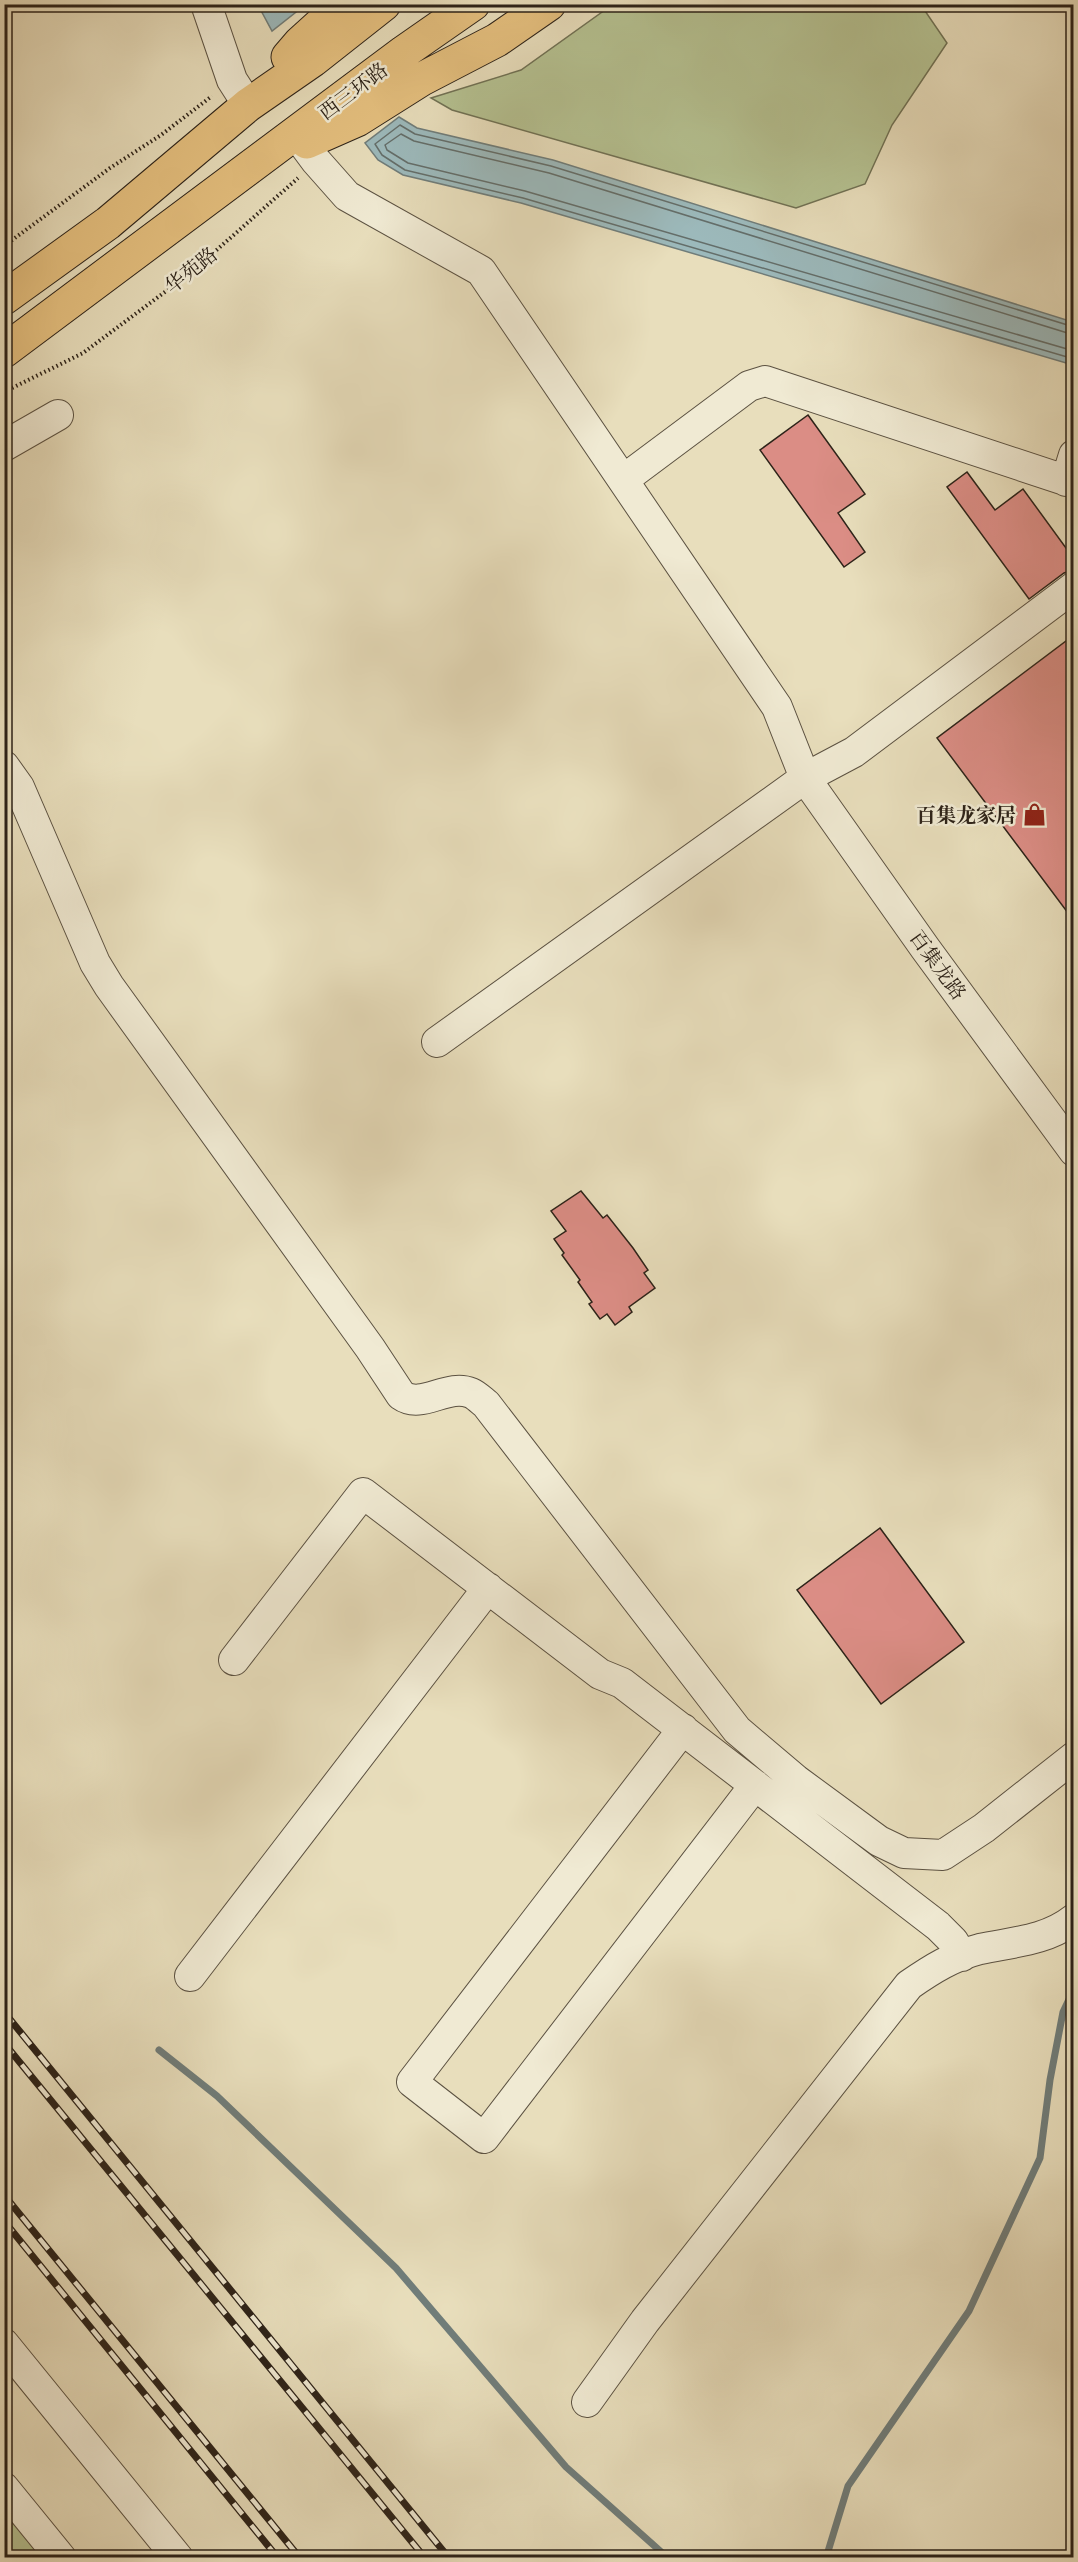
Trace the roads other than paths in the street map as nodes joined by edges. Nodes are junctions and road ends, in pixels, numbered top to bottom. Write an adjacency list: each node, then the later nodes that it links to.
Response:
1 (206, 4): 6 (street)
2 (343, 4): 6 (main road)
3 (384, 4): 6 (main road)
4 (473, 4): 7 (main road, 西三环路)
5 (549, 4): 7 (main road)
6 (240, 92): 8 (main road)
7 (305, 146): 9 (main road); 13 (street, 百集龙路)
8 (4, 298)
9 (4, 351)
10 (58, 415): 11 (street)
11 (4, 446)
12 (1071, 473): 13 (street)
13 (623, 480): 16 (street, 百集龙路)
14 (1074, 587): 16 (street)
15 (4, 766): 22 (street)
16 (805, 778): 17 (street); 18 (street, 百集龙路)
17 (437, 1042)
18 (1074, 1150)
19 (488, 1588): 20 (street); 21 (street); 26 (street)
20 (234, 1660)
21 (682, 1730): 23 (street); 23 (street)
22 (1074, 1757)
23 (755, 1785): 25 (street)
24 (1074, 1919): 25 (street)
25 (962, 1956): 28 (street)
26 (190, 1976)
27 (4, 2344): 31 (street)
28 (587, 2402)
29 (4, 2488): 30 (street)
30 (61, 2558)
31 (178, 2558)

